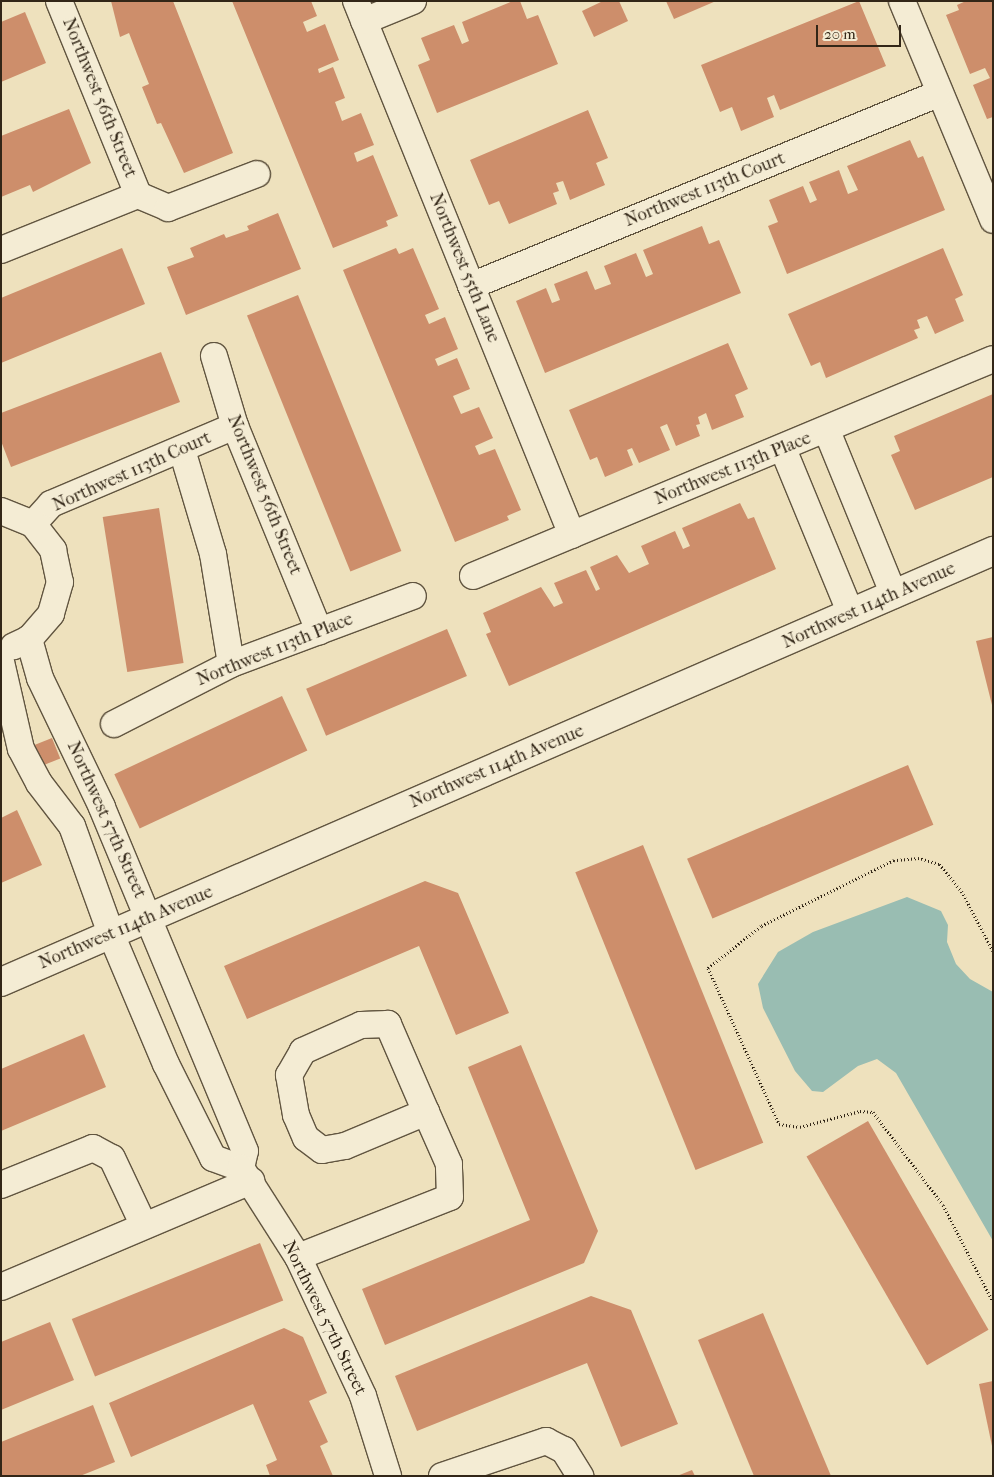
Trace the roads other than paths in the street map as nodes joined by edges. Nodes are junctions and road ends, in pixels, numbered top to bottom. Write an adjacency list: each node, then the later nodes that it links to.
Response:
1 (60, 1): 7 (street, Northwest 56th Street)
2 (413, 1): 4 (street)
3 (902, 1): 5 (street)
4 (360, 11): 10 (street, Northwest 55th Lane)
5 (940, 93): 8 (street); 10 (street, Northwest 113th Court)
6 (257, 174): 7 (street)
7 (138, 195): 9 (street)
8 (993, 220)
9 (1, 250)
10 (471, 286): 19 (street, Northwest 55th Lane)
11 (214, 356): 13 (street, Northwest 56th Street)
12 (993, 359): 14 (street, Northwest 113th Place)
13 (234, 426): 16 (street, Northwest 113th Court); 25 (street, Northwest 56th Street)
14 (827, 431): 15 (street, Northwest 113th Place); 22 (street)
15 (783, 449): 19 (street, Northwest 113th Place); 24 (street)
16 (182, 450): 18 (street, Northwest 113th Court); 29 (street)
17 (1, 511): 18 (street)
18 (33, 524): 26 (street)
19 (572, 535): 21 (street, Northwest 113th Place)
20 (993, 551): 22 (street, Northwest 114th Avenue)
21 (473, 576)
22 (894, 595): 24 (street, Northwest 114th Avenue)
23 (413, 596): 25 (street, Northwest 113th Place)
24 (851, 614): 33 (street, Northwest 114th Avenue)
25 (319, 631): 29 (street, Northwest 113th Place)
26 (29, 639): 27 (street); 30 (street, Northwest 57th Street)
27 (1, 649)
28 (1, 662): 31 (street, Northwest 57th Street)
29 (231, 664): 32 (street, Northwest 113th Place)
30 (55, 705): 31 (street); 33 (street, Northwest 57th Street)
31 (17, 720): 34 (street, Northwest 57th Street)
32 (114, 724)
33 (148, 918): 34 (street, Northwest 114th Avenue); 36 (street, Northwest 57th Street)
34 (111, 934): 35 (street, Northwest 114th Avenue); 38 (street, Northwest 57th Street)
35 (1, 982)
36 (225, 1102): 38 (street); 39 (street, Northwest 57th Street)
37 (426, 1112): 37 (street); 42 (street)
38 (191, 1115): 39 (street, Northwest 57th Street)
39 (246, 1175): 41 (street); 42 (street, Northwest 57th Street)
40 (1, 1185): 41 (street)
41 (144, 1226): 43 (street)
42 (298, 1257): 44 (street, Northwest 57th Street)
43 (1, 1287)
44 (388, 1476)
45 (442, 1476): 46 (street)
46 (580, 1476)

